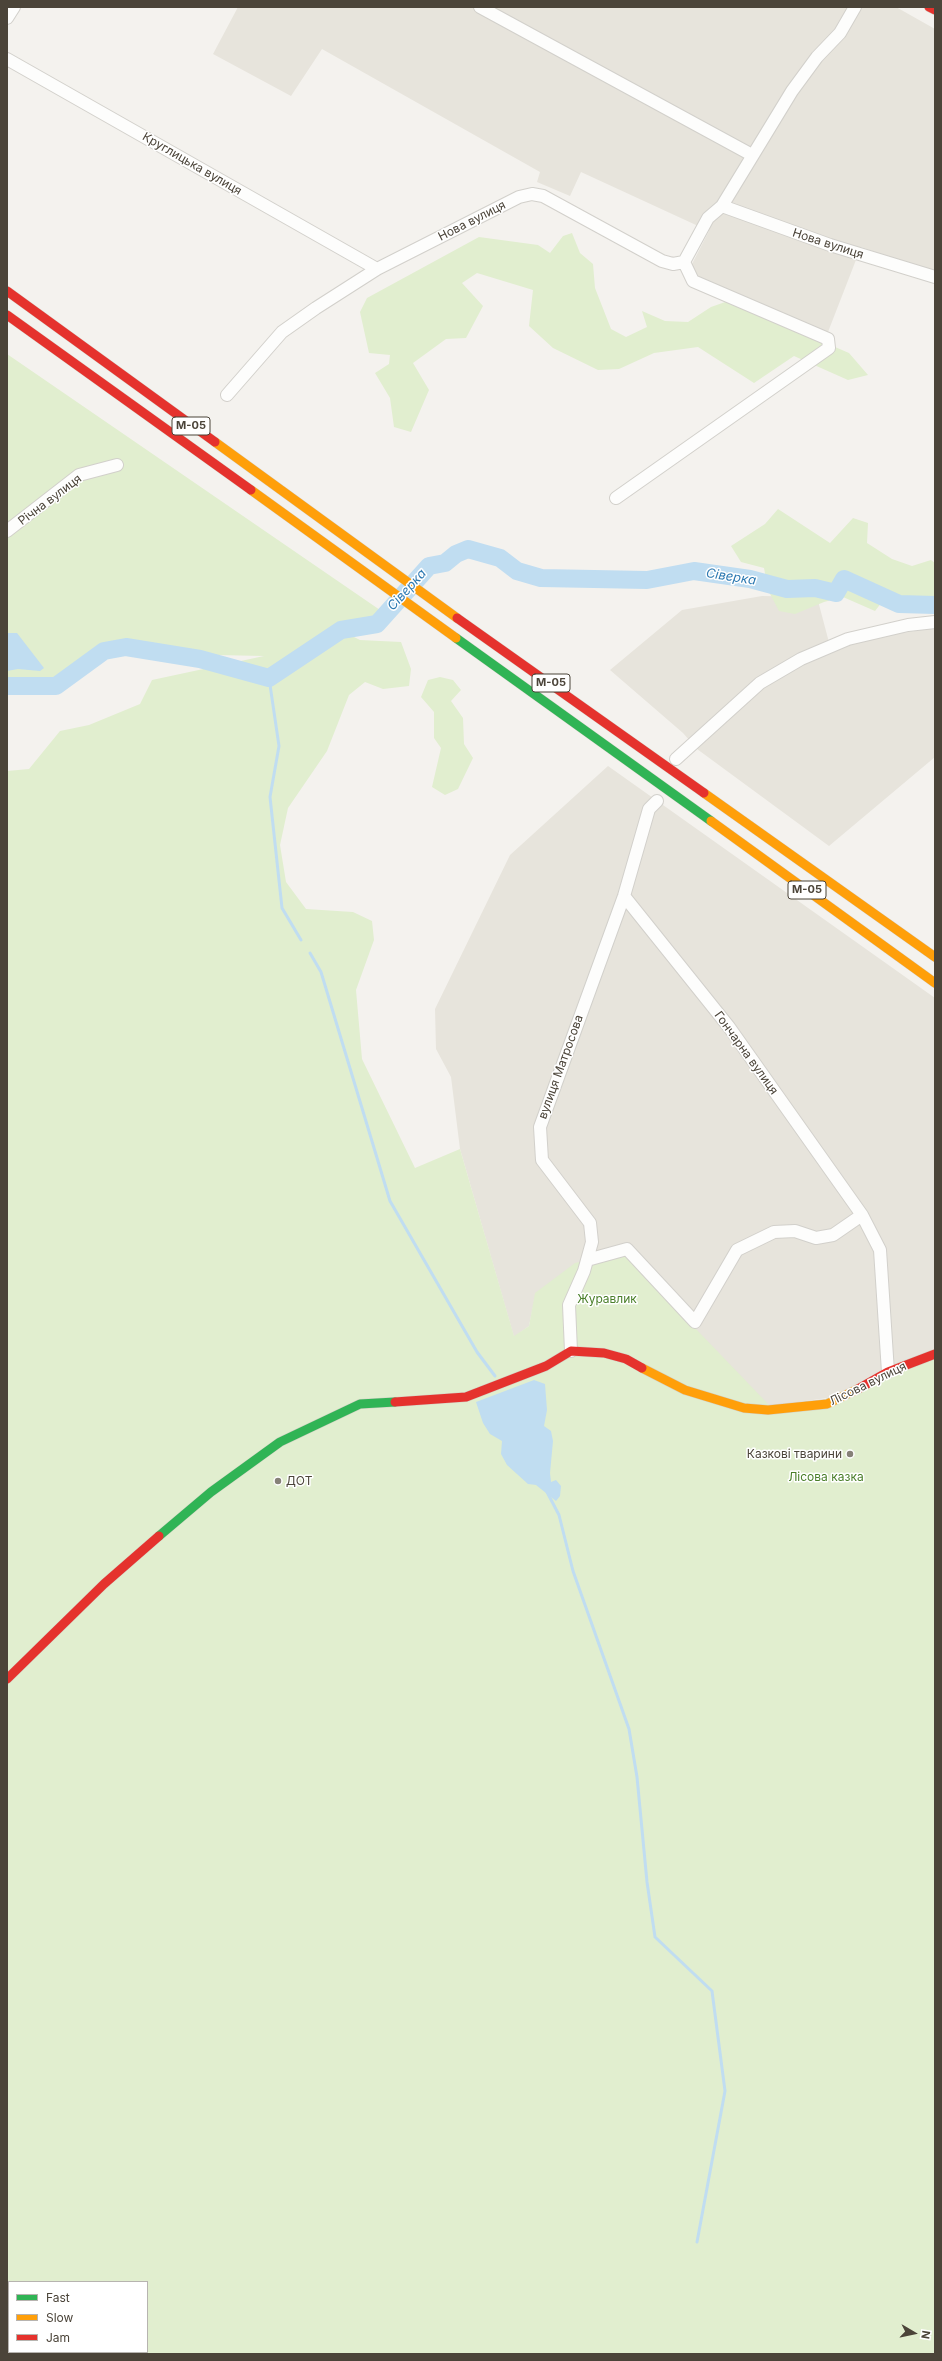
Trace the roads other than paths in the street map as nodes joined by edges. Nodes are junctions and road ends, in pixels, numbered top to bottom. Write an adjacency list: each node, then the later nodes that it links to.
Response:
1 (14, 7): 6 (street)
2 (480, 7): 8 (street)
3 (855, 7): 8 (street)
4 (929, 7): 5 (main road)
5 (935, 10)
6 (7, 18)
7 (7, 59): 11 (street, Круглицька вулиця)
8 (752, 155): 9 (street)
9 (722, 206): 10 (street); 12 (street, Нова вулиця)
10 (684, 262): 11 (street, Нова вулиця); 17 (street)
11 (377, 269): 15 (street, Нова вулиця)
12 (935, 277)
13 (7, 291): 23 (main road, М-05)
14 (7, 315): 24 (main road, М-05)
15 (228, 395)
16 (117, 465): 18 (street, Річна вулиця)
17 (616, 498)
18 (7, 531)
19 (935, 622): 20 (street)
20 (676, 759)
21 (657, 801): 22 (street, вулиця Матросова)
22 (624, 896): 25 (street, Гончарна вулиця); 26 (street, вулиця Матросова)
23 (935, 957)
24 (935, 983)
25 (862, 1215): 26 (street); 29 (street, Гончарна вулиця)
26 (587, 1260): 27 (street, вулиця Матросова)
27 (571, 1351): 29 (main road, Лісова вулиця); 30 (main road)
28 (935, 1354): 29 (main road, Лісова вулиця)
29 (888, 1372)
30 (7, 1679)

